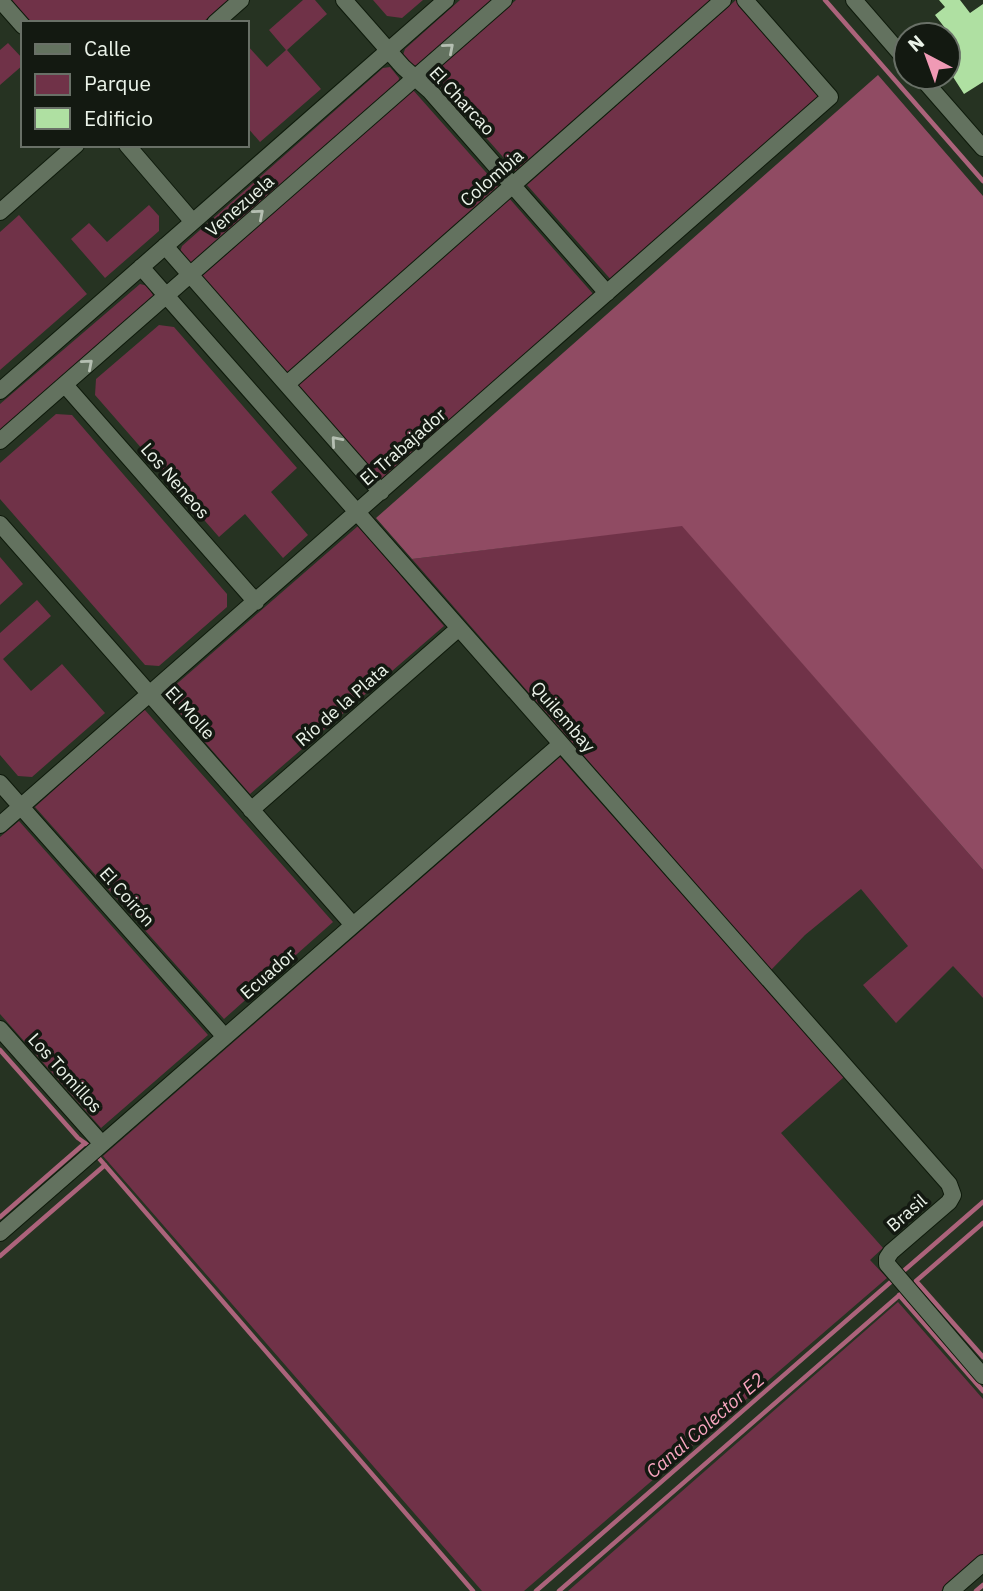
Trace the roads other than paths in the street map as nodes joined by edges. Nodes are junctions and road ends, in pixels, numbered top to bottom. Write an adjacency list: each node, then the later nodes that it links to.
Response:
1 (0, 0): 10 (street)
2 (241, 0): 9 (street)
3 (344, 0): 12 (street, El Charcao)
4 (446, 0): 12 (street, Venezuela)
5 (505, 0): 13 (street, Venezuela, one-way to 5)
6 (723, 0): 18 (street, Colombia)
7 (745, 0): 24 (street, El Trabajador)
8 (854, 0): 11 (street)
9 (217, 21)
10 (21, 24)
11 (892, 44)
12 (388, 51): 13 (street, El Charcao); 20 (street, Venezuela)
13 (415, 78): 18 (street, El Charcao); 23 (street, Venezuela, one-way to 13)
14 (933, 91): 17 (street)
15 (74, 147): 19 (street)
16 (129, 147): 20 (street)
17 (983, 148)
18 (513, 185): 24 (street, El Charcao); 26 (street, Colombia)
19 (0, 212)
20 (193, 222): 21 (street, Venezuela)
21 (165, 246): 22 (street, Venezuela); 23 (street)
22 (141, 267): 25 (street, Quilembay); 28 (street, Venezuela)
23 (190, 275): 25 (street, Venezuela); 26 (street)
24 (607, 293): 30 (street, El Trabajador)
25 (167, 296): 27 (street, Venezuela, one-way to 25); 31 (street, Quilembay)
26 (286, 384): 30 (street, one-way to 26)
27 (65, 385): 29 (street, Venezuela); 33 (street, Los Neneos)
28 (0, 391)
29 (0, 441)
30 (382, 492): 31 (street, El Trabajador)
31 (358, 513): 33 (street, El Trabajador); 34 (street, Quilembay)
32 (0, 524): 35 (street, El Molle)
33 (256, 602): 35 (street, El Trabajador)
34 (459, 628): 36 (street, Quilembay); 39 (street, Río de la Plata)
35 (149, 695): 38 (street, El Trabajador); 39 (street, El Molle)
36 (561, 744): 41 (street, Ecuador); 45 (street, Quilembay)
37 (0, 783): 38 (street, El Coirón)
38 (21, 807): 40 (street, El Trabajador); 43 (street, El Coirón)
39 (251, 810): 41 (street, El Molle)
40 (0, 825)
41 (353, 925): 43 (street, Ecuador)
42 (0, 1029): 44 (street, Los Tomillos)
43 (225, 1037): 44 (street, Ecuador)
44 (102, 1144): 46 (street, Ecuador)
45 (953, 1195): 47 (street, Brasil)
46 (0, 1233)
47 (983, 1376)
48 (983, 1563): 49 (street)
49 (951, 1591)

